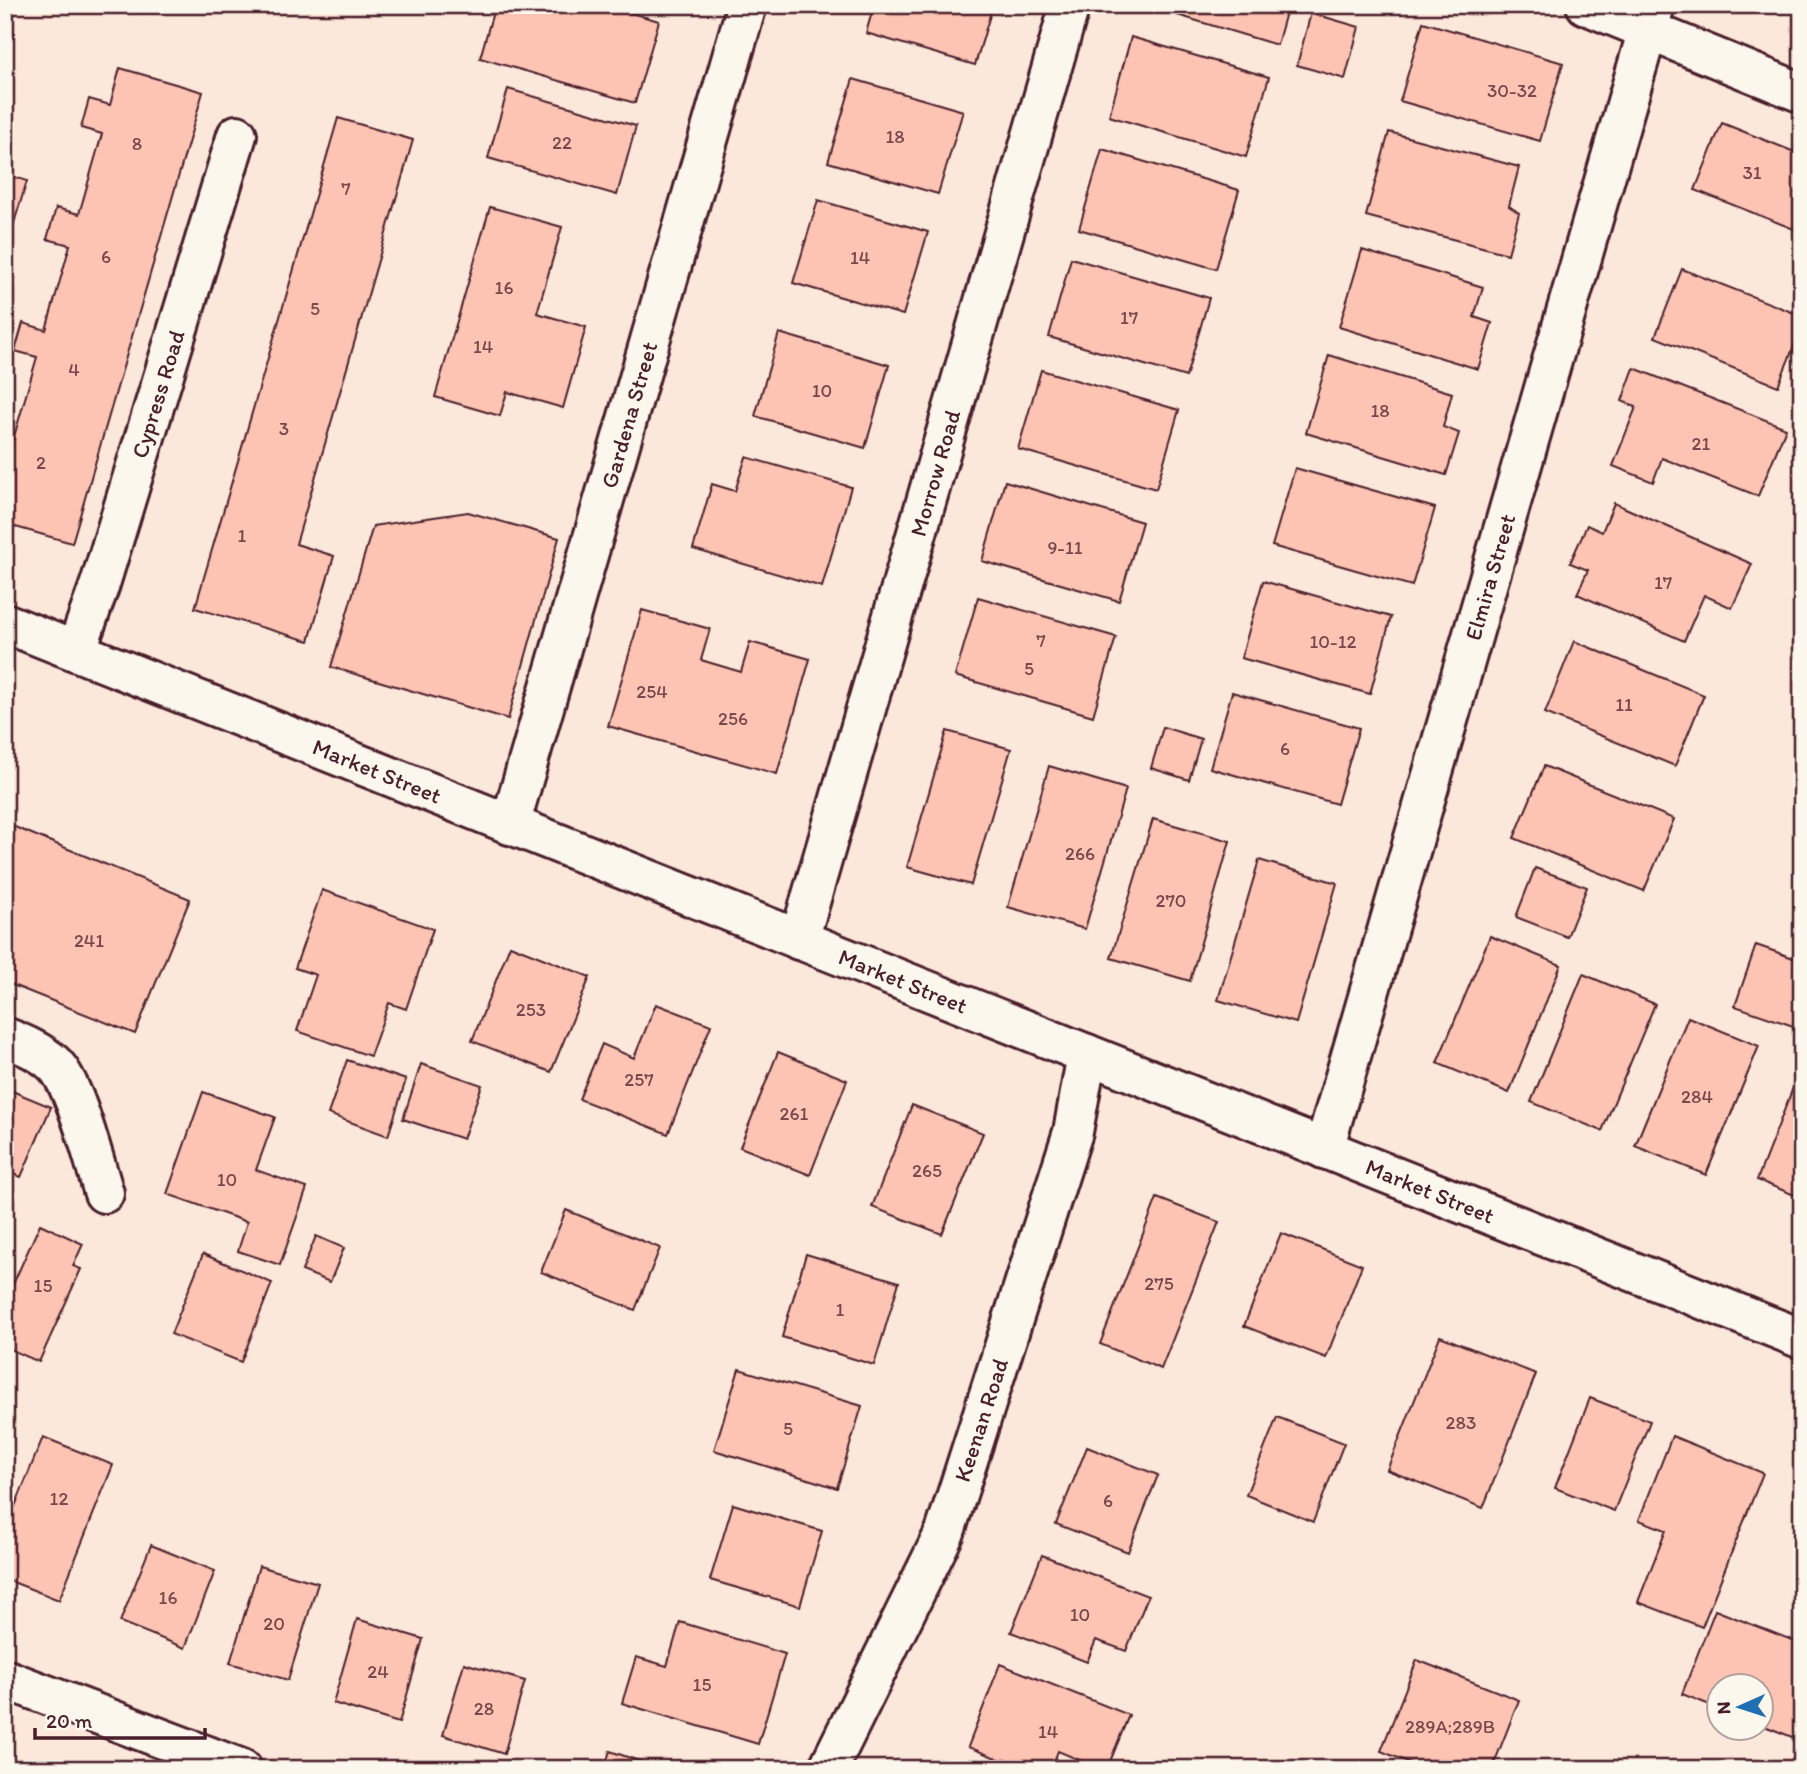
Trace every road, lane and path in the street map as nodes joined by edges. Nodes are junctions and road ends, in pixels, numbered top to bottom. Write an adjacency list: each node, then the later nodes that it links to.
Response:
1 (747, 5): 9 (street, Gardena Street)
2 (1070, 5): 10 (street, Morrow Road)
3 (1586, 5): 4 (street)
4 (1652, 18): 5 (street); 13 (street, Elmira Street)
5 (1802, 93)
6 (237, 135): 8 (street, Cypress Road)
7 (5, 624): 8 (street, Market Street)
8 (76, 651): 9 (street, Market Street)
9 (510, 825): 10 (street, Market Street)
10 (799, 940): 12 (street, Market Street)
11 (5, 1037): 14 (street)
12 (1087, 1054): 13 (street, Market Street); 18 (street, Keenan Road)
13 (1324, 1149): 15 (street, Market Street)
14 (104, 1193)
15 (1802, 1339)
16 (5, 1679): 17 (street)
17 (242, 1769)
18 (828, 1769)

